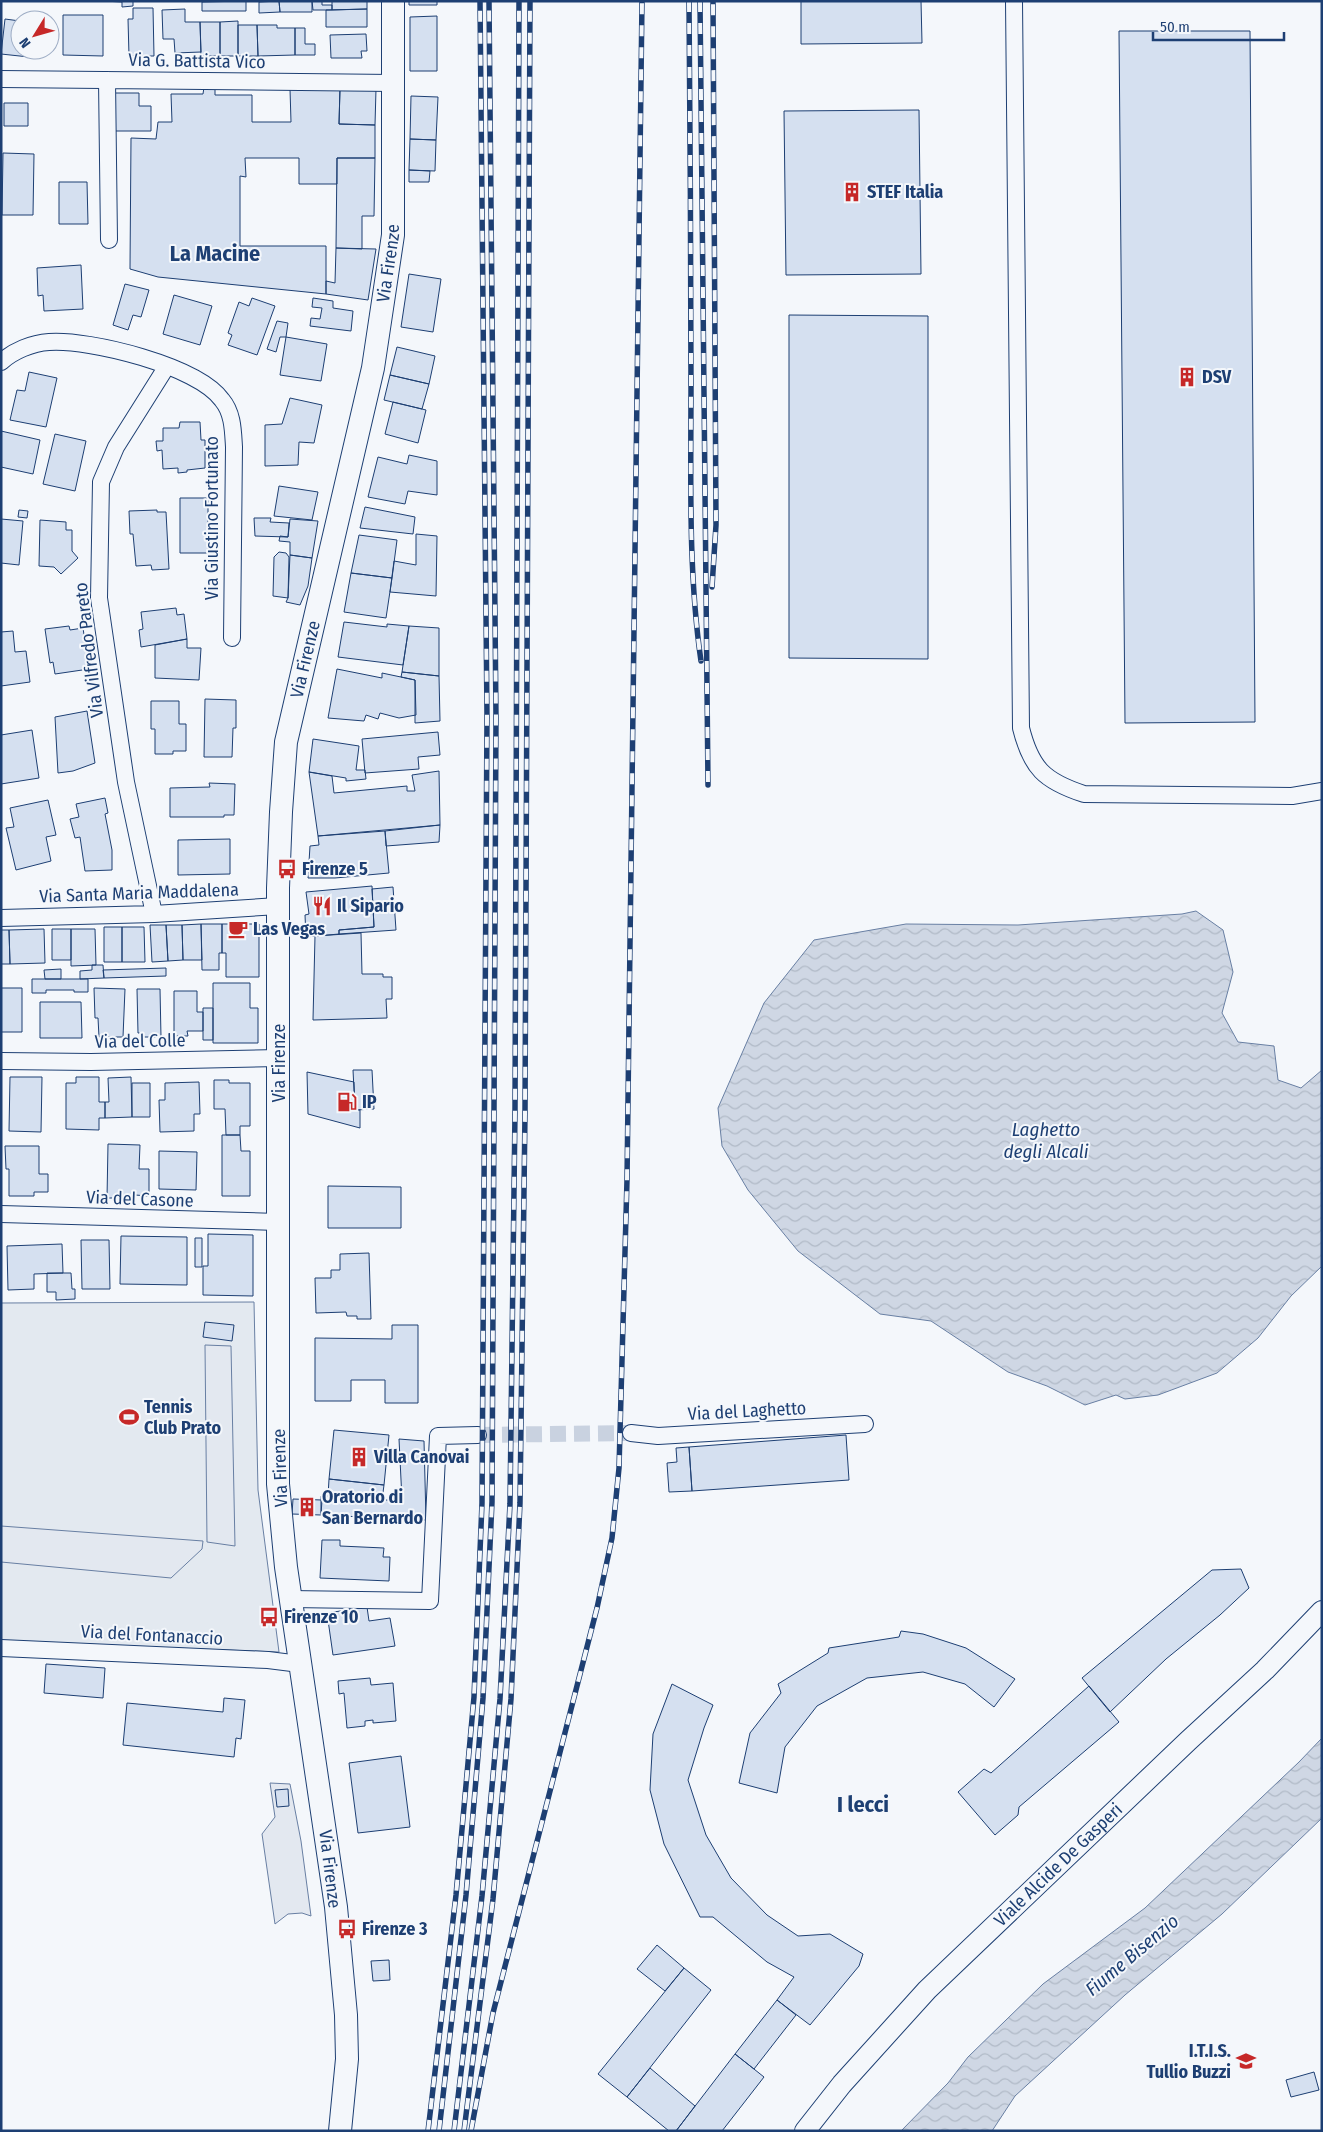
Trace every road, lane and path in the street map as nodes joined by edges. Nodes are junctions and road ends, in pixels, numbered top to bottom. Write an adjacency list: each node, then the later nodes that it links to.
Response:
1 (393, 1): 5 (main road, Via Firenze)
2 (1014, 1): 10 (street)
3 (1, 79): 4 (street, Via G. Battista Vico)
4 (106, 80): 5 (street, Via G. Battista Vico); 6 (street)
5 (392, 82): 11 (main road, Via Firenze)
6 (109, 240)
7 (1, 362): 8 (street, Via Giustino Fortunato)
8 (167, 366): 9 (street, Via Giustino Fortunato); 12 (street, Via Vilfredo Pareto)
9 (232, 638)
10 (1322, 791)
11 (278, 906): 12 (street, Via Santa Maria Maddalena); 14 (main road, Via Firenze)
12 (154, 914): 13 (street, Via Santa Maria Maddalena)
13 (1, 918)
14 (279, 1058): 15 (street, Via del Colle); 17 (main road, Via Firenze)
15 (1, 1061)
16 (1, 1214): 17 (street, Via del Casone)
17 (278, 1222): 21 (main road, Via Firenze)
18 (866, 1424): 19 (street, Via del Laghetto)
19 (631, 1432)
20 (478, 1435): 21 (street)
21 (290, 1599): 24 (main road, Via Firenze)
22 (1322, 1612): 26 (street, Viale Alcide De Gasperi)
23 (1, 1648): 24 (street, Via del Fontanaccio)
24 (300, 1664): 25 (main road, Via Firenze)
25 (340, 2131)
26 (805, 2131)

